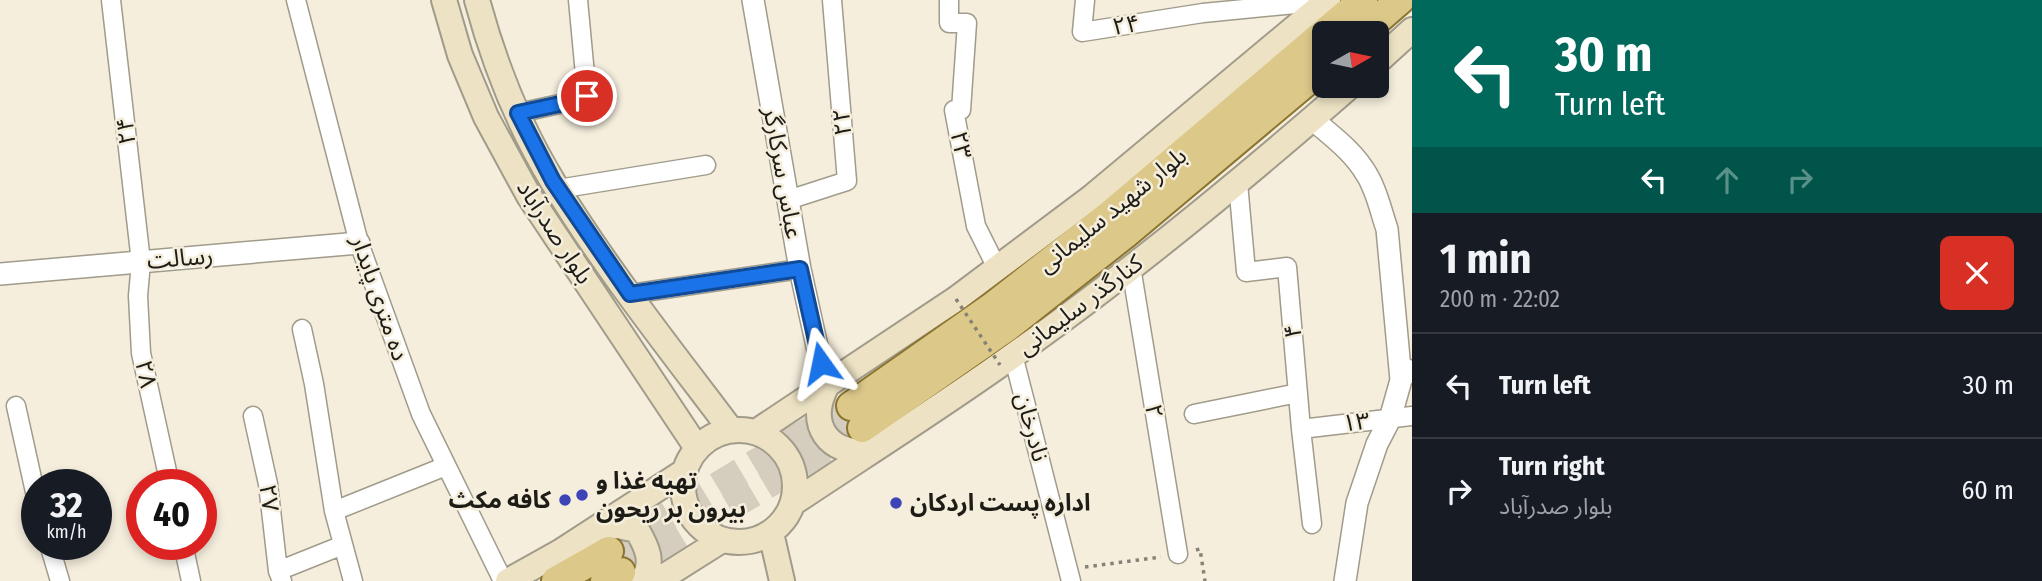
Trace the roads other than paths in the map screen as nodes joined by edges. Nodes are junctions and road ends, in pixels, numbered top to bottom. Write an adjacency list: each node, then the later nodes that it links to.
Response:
1 (111, 0): 26 (street, ۲۴)
2 (296, 0): 25 (street, ده متری پایدار)
3 (444, 0): 46 (main road, بلوار صدرآباد)
4 (477, 0): 19 (main road, بلوار صدرآباد)
5 (578, 0): 19 (street)
6 (753, 0): 24 (street, عباس سرکارگر)
7 (832, 0): 24 (street, ۲۲)
8 (949, 0): 28 (street, ۲۳)
9 (1085, 0): 13 (street, ۲۴)
10 (1363, 0): 42 (main road, بلوار شهید سلیمانی)
11 (1400, 0): 14 (main road)
12 (1328, 1): 13 (street, ۲۴); 28 (main road)
13 (1237, 5)
14 (1376, 21)
15 (1412, 30): 16 (main road)
16 (1390, 50)
17 (1312, 77): 42 (main road, بلوار شهید سلیمانی)
18 (1336, 98): 20 (main road, کنارگذر سلیمانی)
19 (518, 113): 23 (main road, بلوار صدرآباد)
20 (1311, 119): 22 (main road, کنارگذر سلیمانی); 34 (street)
21 (706, 165): 23 (street)
22 (1238, 183): 27 (main road, کنارگذر سلیمانی); 36 (street, ۴)
23 (558, 189): 31 (main road, بلوار صدرآباد)
24 (788, 200): 29 (street, عباس سرکارگر)
25 (359, 243): 26 (street, رسالت); 47 (street, ده متری پایدار)
26 (141, 262): 30 (street, رسالت); 49 (street, ۲۸)
27 (1130, 267): 33 (main road, کنارگذر سلیمانی); 57 (street, ۲)
28 (998, 268): 35 (main road)
29 (800, 269): 31 (street); 35 (street, عباس سرکارگر)
30 (0, 274)
31 (630, 294): 44 (main road, بلوار صدرآباد)
32 (302, 329): 52 (street)
33 (1007, 360): 42 (main road, کنارگذر سلیمانی); 61 (street, نادرخان)
34 (1406, 372): 41 (street)
35 (826, 387): 42 (main road); 45 (main road)
36 (1298, 393): 38 (street); 43 (street, ۴)
37 (16, 406): 48 (street)
38 (1194, 414)
39 (253, 416): 62 (street, ۲۷)
40 (1412, 416): 41 (street, ۱۳)
41 (1390, 419): 43 (street, ۱۳); 71 (street)
42 (861, 428): 51 (main road, کنارگذر سلیمانی)
43 (1301, 429): 53 (street, ۴)
44 (731, 430): 45 (main road); 46 (main road)
45 (756, 432): 51 (main road)
46 (697, 448): 50 (main road)
47 (446, 466): 52 (street); 66 (street, ده متری پایدار)
48 (30, 469)
49 (166, 469)
50 (685, 471): 55 (main road); 60 (main road)
51 (793, 503): 54 (main road)
52 (334, 511): 56 (street)
53 (1312, 524)
54 (771, 533): 55 (main road); 70 (main road)
55 (722, 540): 69 (main road)
56 (343, 545): 62 (street); 65 (street)
57 (1178, 554)
58 (54, 560): 63 (street)
59 (186, 560): 64 (street)
60 (615, 563): 67 (main road); 68 (main road)
61 (1070, 575)
62 (280, 576)
63 (60, 581)
64 (191, 581)
65 (353, 581)
66 (503, 581)
67 (508, 581)
68 (556, 581)
69 (657, 581)
70 (782, 581)
71 (1345, 581)

